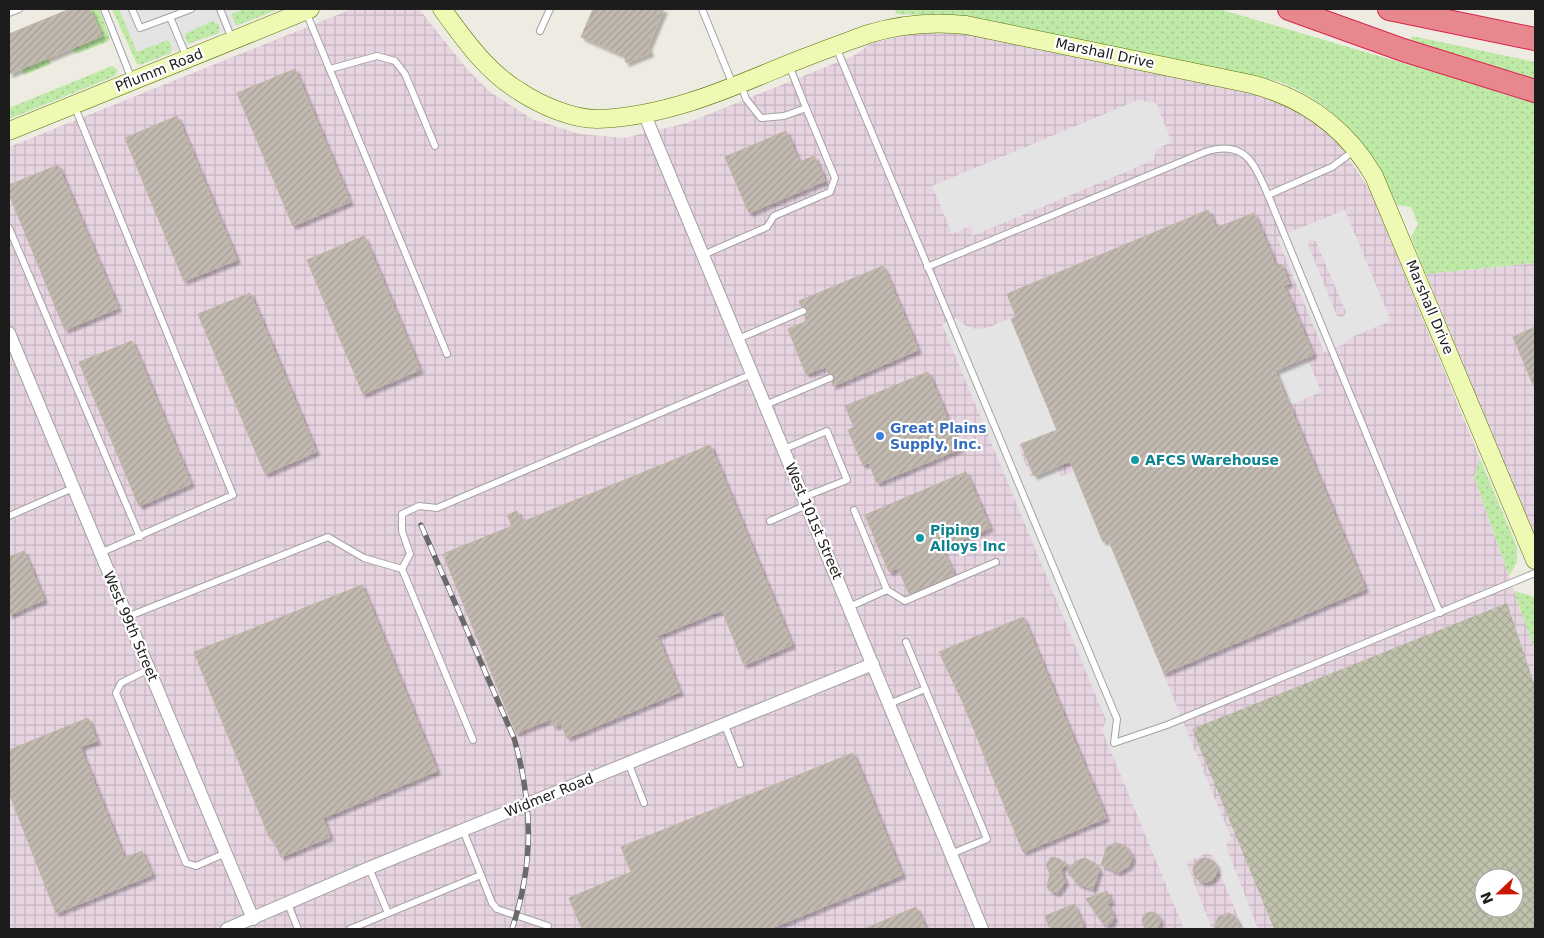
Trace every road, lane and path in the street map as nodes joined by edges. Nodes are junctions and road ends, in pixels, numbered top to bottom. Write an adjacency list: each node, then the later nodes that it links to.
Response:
1 (19, 9): 12 (lane)
2 (104, 9): 21 (lane)
3 (132, 9): 13 (lane)
4 (191, 9): 13 (lane)
5 (220, 9): 16 (lane)
6 (442, 9): 26 (street, Marshall Drive)
7 (550, 9): 14 (lane)
8 (702, 9): 22 (lane)
9 (1289, 9): 23 (highway)
10 (1389, 9): 15 (highway)
11 (308, 10): 16 (street, Pflumm Road); 20 (lane)
12 (9, 13)
13 (170, 17): 18 (lane)
14 (540, 31)
15 (1535, 39)
16 (233, 40): 18 (street, Pflumm Road)
17 (836, 46): 19 (street, Marshall Drive); 29 (street, Marshall Drive); 33 (lane)
18 (187, 59): 21 (street, Pflumm Road)
19 (788, 64): 22 (street, Marshall Drive); 25 (lane)
20 (330, 69): 28 (lane); 37 (lane)
21 (133, 81): 24 (street, Pflumm Road)
22 (737, 85): 25 (lane); 26 (street, Marshall Drive)
23 (1535, 91)
24 (73, 105): 27 (street, Pflumm Road); 47 (lane)
25 (806, 108): 32 (lane)
26 (644, 113): 32 (street, West 101st Street)
27 (9, 131)
28 (436, 146)
29 (1356, 150): 30 (lane); 49 (street, Marshall Drive)
30 (1268, 195): 33 (lane); 55 (lane)
31 (9, 228): 47 (lane)
32 (703, 255): 36 (street, West 101st Street)
33 (927, 266): 55 (lane)
34 (803, 311): 36 (lane)
35 (9, 334): 42 (street, West 99th Street)
36 (738, 339): 38 (street, West 101st Street)
37 (447, 354)
38 (752, 374): 40 (street, West 101st Street); 51 (lane)
39 (830, 378): 40 (lane)
40 (765, 405): 41 (street, West 101st Street)
41 (784, 449): 43 (street, West 101st Street); 43 (lane)
42 (73, 488): 45 (lane); 48 (street, West 99th Street)
43 (805, 501): 46 (lane); 54 (street, West 101st Street)
44 (854, 510): 53 (lane)
45 (9, 516)
46 (770, 521)
47 (140, 537): 48 (lane)
48 (100, 553): 56 (street, West 99th Street)
49 (1535, 560)
50 (996, 562): 53 (lane)
51 (402, 569): 56 (lane); 63 (lane)
52 (1535, 573): 55 (lane)
53 (886, 590): 54 (lane)
54 (849, 607): 58 (street, West 101st Street)
55 (1440, 613)
56 (127, 616): 59 (street, West 99th Street)
57 (906, 642): 60 (lane)
58 (873, 664): 61 (street, West 101st Street); 62 (street, Widmer Road)
59 (149, 669): 68 (street, West 99th Street); 68 (lane)
60 (925, 689): 61 (lane); 69 (lane)
61 (890, 704): 69 (street, West 101st Street)
62 (724, 723): 64 (street, Widmer Road); 65 (lane)
63 (473, 740)
64 (628, 762): 66 (lane); 67 (street, Widmer Road)
65 (740, 764)
66 (644, 803)
67 (463, 830): 70 (street, Widmer Road); 71 (lane)
68 (226, 853): 74 (street, West 99th Street)
69 (951, 854): 79 (street, West 101st Street)
70 (370, 868): 72 (street, Widmer Road); 73 (lane)
71 (481, 875): 73 (lane); 75 (lane)
72 (288, 904): 74 (street, Widmer Road); 77 (lane)
73 (388, 914): 78 (lane)
74 (253, 919): 76 (street, Widmer Road)
75 (548, 926)
76 (227, 929)
77 (298, 929)
78 (350, 929)
79 (982, 929)

